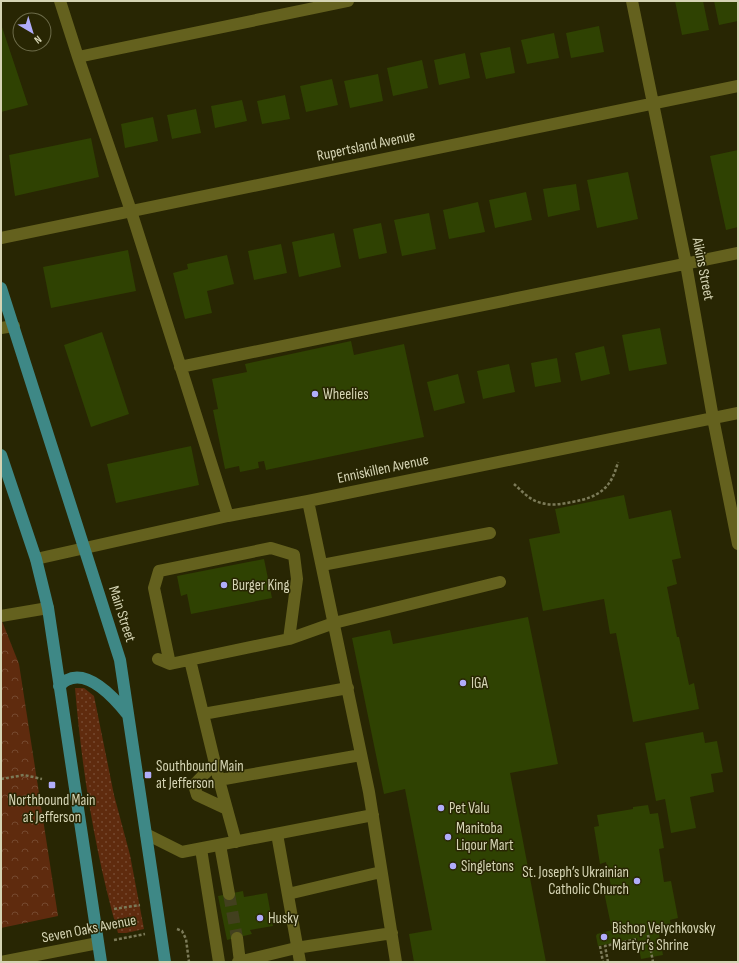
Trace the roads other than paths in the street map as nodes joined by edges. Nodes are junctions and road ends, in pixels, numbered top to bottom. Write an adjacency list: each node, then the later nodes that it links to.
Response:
1 (60, 1): 4 (street)
2 (348, 1): 4 (street)
3 (632, 1): 6 (street, Aikins Street)
4 (78, 57): 7 (street)
5 (738, 86): 6 (street, Rupertsland Avenue)
6 (652, 103): 7 (street, Rupertsland Avenue); 10 (street, Aikins Street)
7 (131, 211): 8 (street, Rupertsland Avenue); 15 (street)
8 (1, 238)
9 (738, 253): 10 (street)
10 (686, 264): 15 (street); 17 (street, Aikins Street)
11 (1, 288): 12 (main road, Main Street)
12 (3, 301): 13 (main road, Main Street)
13 (14, 326): 14 (street); 23 (main road, Main Street)
14 (1, 328)
15 (180, 367): 20 (street)
16 (738, 413): 17 (street, Enniskillen Avenue)
17 (713, 418): 19 (street, Enniskillen Avenue); 22 (street, Aikins Street)
18 (1, 455): 24 (main road)
19 (308, 501): 20 (street, Enniskillen Avenue); 25 (street)
20 (228, 516): 23 (street, Enniskillen Avenue)
21 (490, 534): 25 (street)
22 (738, 544)
23 (85, 548): 24 (street, Enniskillen Avenue); 37 (main road, Main Street)
24 (36, 559): 27 (main road)
25 (322, 565): 29 (street)
26 (500, 582): 29 (street)
27 (48, 608): 28 (street); 34 (main road)
28 (1, 616)
29 (334, 623): 30 (street); 35 (street)
30 (289, 639): 32 (street); 33 (street)
31 (158, 659): 33 (street)
32 (190, 660): 33 (street); 36 (street)
33 (170, 664)
34 (59, 686): 37 (main road); 53 (main road)
35 (348, 688): 36 (street); 38 (street)
36 (203, 714): 39 (street)
37 (128, 716): 43 (main road, Main Street)
38 (362, 755): 40 (street); 42 (street)
39 (215, 763): 40 (street); 41 (street)
40 (219, 780): 41 (street)
41 (227, 809): 45 (street)
42 (373, 815): 44 (street); 48 (street)
43 (146, 834): 47 (street); 57 (main road, Main Street)
44 (277, 834): 45 (street); 50 (street)
45 (236, 842): 46 (street)
46 (220, 845): 47 (street); 49 (street)
47 (201, 849): 58 (street)
48 (381, 872): 50 (street); 51 (street)
49 (229, 894)
50 (288, 894): 54 (street)
51 (392, 933): 54 (street); 61 (street)
52 (237, 938): 59 (street)
53 (98, 943): 55 (street, Seven Oaks Avenue); 56 (main road)
54 (296, 948): 59 (street); 60 (street)
55 (1, 962)
56 (101, 962)
57 (166, 962)
58 (219, 962)
59 (240, 962)
60 (300, 962)
61 (396, 962)

